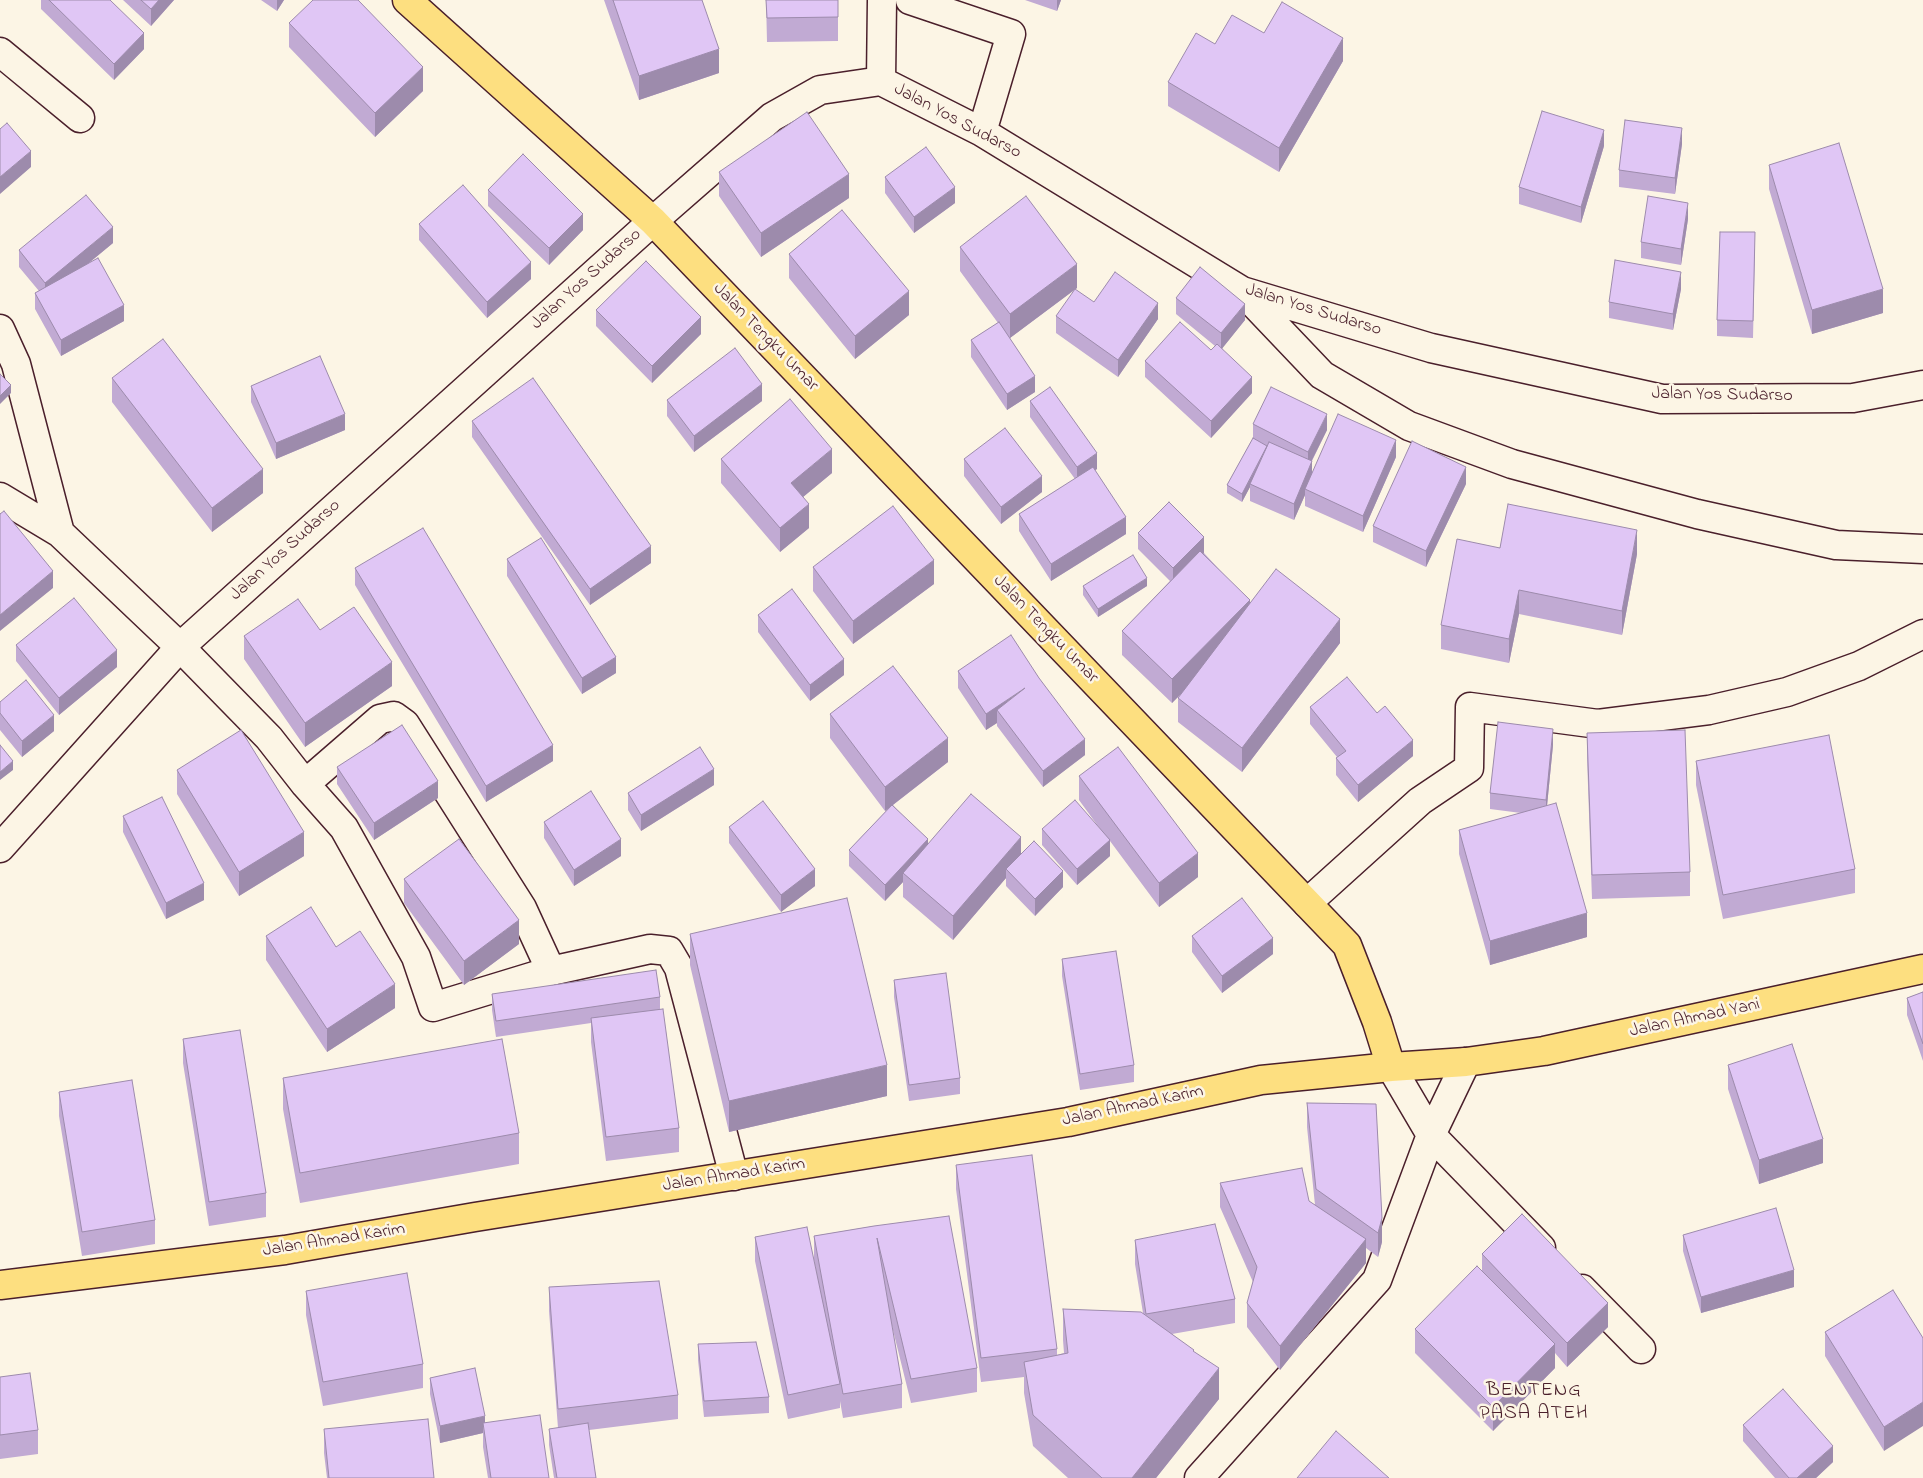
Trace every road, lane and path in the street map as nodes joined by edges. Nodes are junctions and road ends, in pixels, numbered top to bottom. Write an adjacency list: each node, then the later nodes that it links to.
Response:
1 (406, 0): 8 (main road, Jalan Tengku Umar)
2 (882, 0): 5 (street)
3 (910, 0): 7 (street)
4 (0, 52): 6 (street)
5 (881, 81): 7 (street, Jalan Yos Sudarso); 8 (street, Jalan Yos Sudarso)
6 (80, 118)
7 (982, 132): 9 (street, Jalan Yos Sudarso)
8 (653, 221): 16 (street, Jalan Yos Sudarso); 19 (main road, Jalan Tengku Umar)
9 (1242, 291): 11 (street, Jalan Yos Sudarso); 14 (street)
10 (0, 329): 13 (street)
11 (1922, 387)
12 (0, 497): 13 (street)
13 (60, 533): 16 (street)
14 (1923, 549)
15 (1923, 634): 19 (street)
16 (180, 647): 17 (street); 18 (street, Jalan Yos Sudarso)
17 (305, 784): 21 (street); 21 (street)
18 (0, 848)
19 (1307, 903): 23 (main road, Jalan Tengku Umar)
20 (1923, 969): 22 (main road, Jalan Ahmad Yani)
21 (551, 971): 25 (street)
22 (1466, 1062): 23 (main road, Jalan Ahmad Karim); 24 (street)
23 (1392, 1067): 24 (street); 25 (main road, Jalan Ahmad Karim)
24 (1430, 1135): 27 (street); 28 (street)
25 (734, 1176): 26 (main road, Jalan Ahmad Karim)
26 (0, 1285)
27 (1641, 1350)
28 (1199, 1478)

